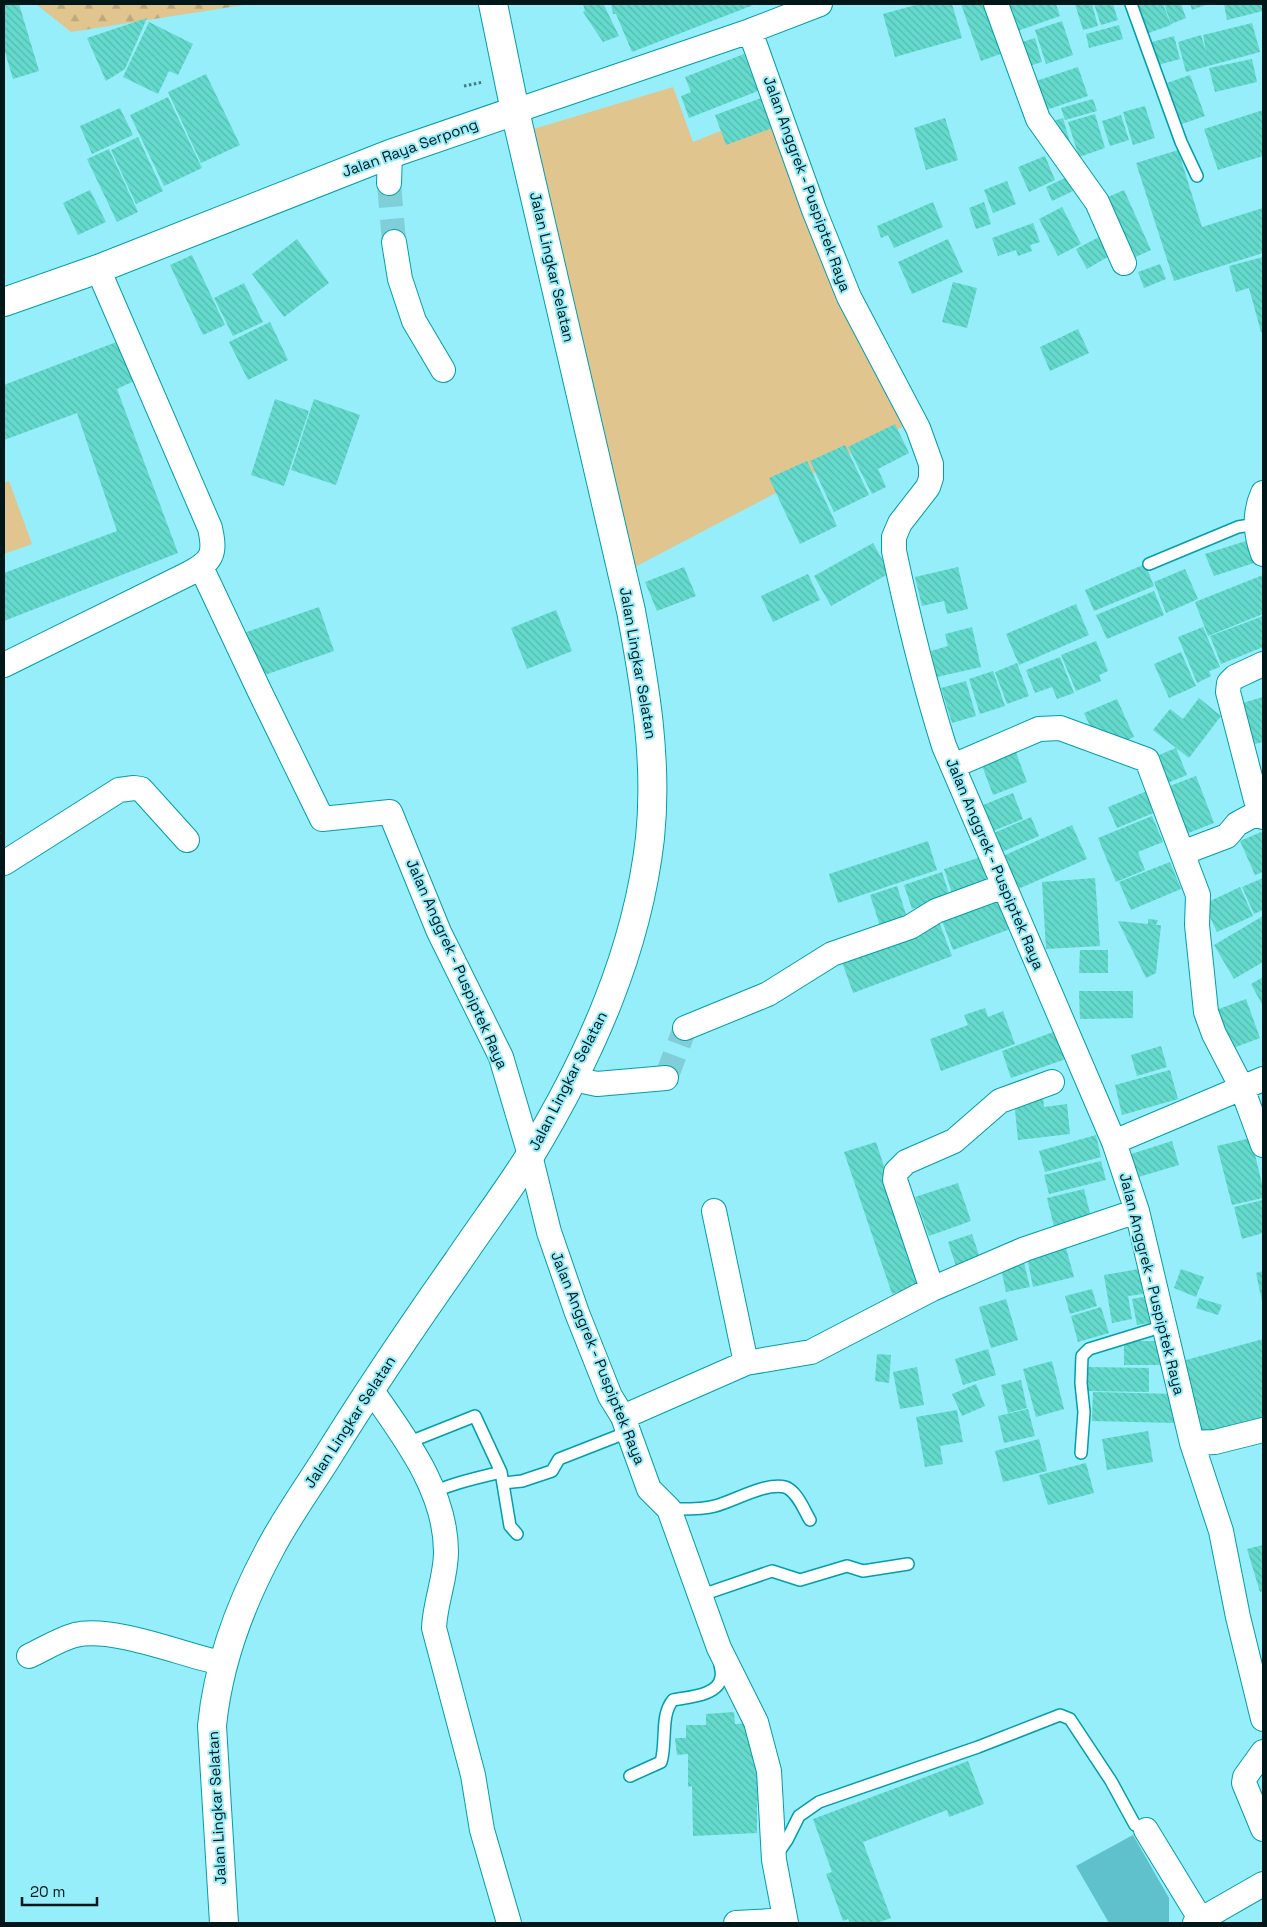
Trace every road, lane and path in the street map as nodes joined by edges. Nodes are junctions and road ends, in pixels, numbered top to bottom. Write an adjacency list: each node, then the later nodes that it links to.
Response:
1 (493, 4): 6 (main road, Jalan Lingkar Selatan)
2 (820, 4): 5 (street, Jalan Raya Serpong)
3 (996, 4): 11 (street)
4 (1131, 4): 8 (lane)
5 (750, 31): 6 (street, Jalan Raya Serpong); 22 (street, Jalan Anggrek - Puspiptek Raya)
6 (516, 111): 7 (main road, Jalan Raya Serpong); 30 (main road, Jalan Lingkar Selatan)
7 (390, 154): 9 (street); 12 (main road, Jalan Raya Serpong)
8 (1197, 176)
9 (389, 183)
10 (394, 242): 14 (street)
11 (1124, 262)
12 (98, 269): 13 (main road, Jalan Raya Serpong); 19 (street)
13 (4, 302)
14 (443, 370)
15 (1263, 493): 16 (street)
16 (1256, 524): 17 (street); 18 (lane)
17 (1263, 554)
18 (1149, 564)
19 (201, 567): 21 (street); 35 (street, Jalan Anggrek - Puspiptek Raya)
20 (1263, 664): 23 (street)
21 (4, 665)
22 (953, 766): 25 (street); 27 (street, Jalan Anggrek - Puspiptek Raya)
23 (1262, 814): 25 (street)
24 (187, 840): 26 (street)
25 (1182, 853): 32 (street)
26 (4, 863)
27 (1004, 886): 28 (street); 33 (street, Jalan Anggrek - Puspiptek Raya)
28 (685, 1028)
29 (666, 1078): 30 (street)
30 (573, 1079): 35 (main road, Jalan Lingkar Selatan)
31 (1052, 1082): 38 (street)
32 (1253, 1084): 33 (street); 34 (street)
33 (1114, 1142): 37 (street, Jalan Anggrek - Puspiptek Raya)
34 (1263, 1146)
35 (530, 1155): 41 (main road, Jalan Lingkar Selatan); 42 (street, Jalan Anggrek - Puspiptek Raya)
36 (714, 1211): 40 (street)
37 (1137, 1211): 38 (street); 39 (street, Jalan Anggrek - Puspiptek Raya)
38 (932, 1289): 40 (street)
39 (1164, 1326): 45 (street, Jalan Anggrek - Puspiptek Raya); 46 (lane)
40 (746, 1363): 42 (street)
41 (370, 1388): 44 (street); 56 (main road, Jalan Lingkar Selatan)
42 (625, 1425): 47 (lane); 49 (street, Jalan Anggrek - Puspiptek Raya)
43 (1263, 1430): 45 (street)
44 (407, 1443): 47 (lane); 48 (street)
45 (1192, 1443): 57 (street, Jalan Anggrek - Puspiptek Raya)
46 (1081, 1454)
47 (502, 1477): 48 (lane); 51 (lane)
48 (434, 1492): 66 (street)
49 (669, 1509): 50 (lane); 53 (street, Jalan Anggrek - Puspiptek Raya)
50 (810, 1520)
51 (517, 1534)
52 (908, 1564): 53 (lane)
53 (699, 1596): 54 (street, Jalan Anggrek - Puspiptek Raya)
54 (719, 1648): 59 (lane); 62 (street, Jalan Anggrek - Puspiptek Raya)
55 (29, 1656): 56 (street)
56 (222, 1663): 65 (main road, Jalan Lingkar Selatan)
57 (1263, 1719)
58 (1263, 1752): 60 (street)
59 (630, 1776)
60 (1263, 1829)
61 (1146, 1830): 62 (lane); 64 (street)
62 (774, 1860): 68 (street, Jalan Anggrek - Puspiptek Raya)
63 (1263, 1884): 64 (street)
64 (1198, 1921)
65 (224, 1923)
66 (509, 1923)
67 (736, 1923): 68 (street)
68 (786, 1923)

